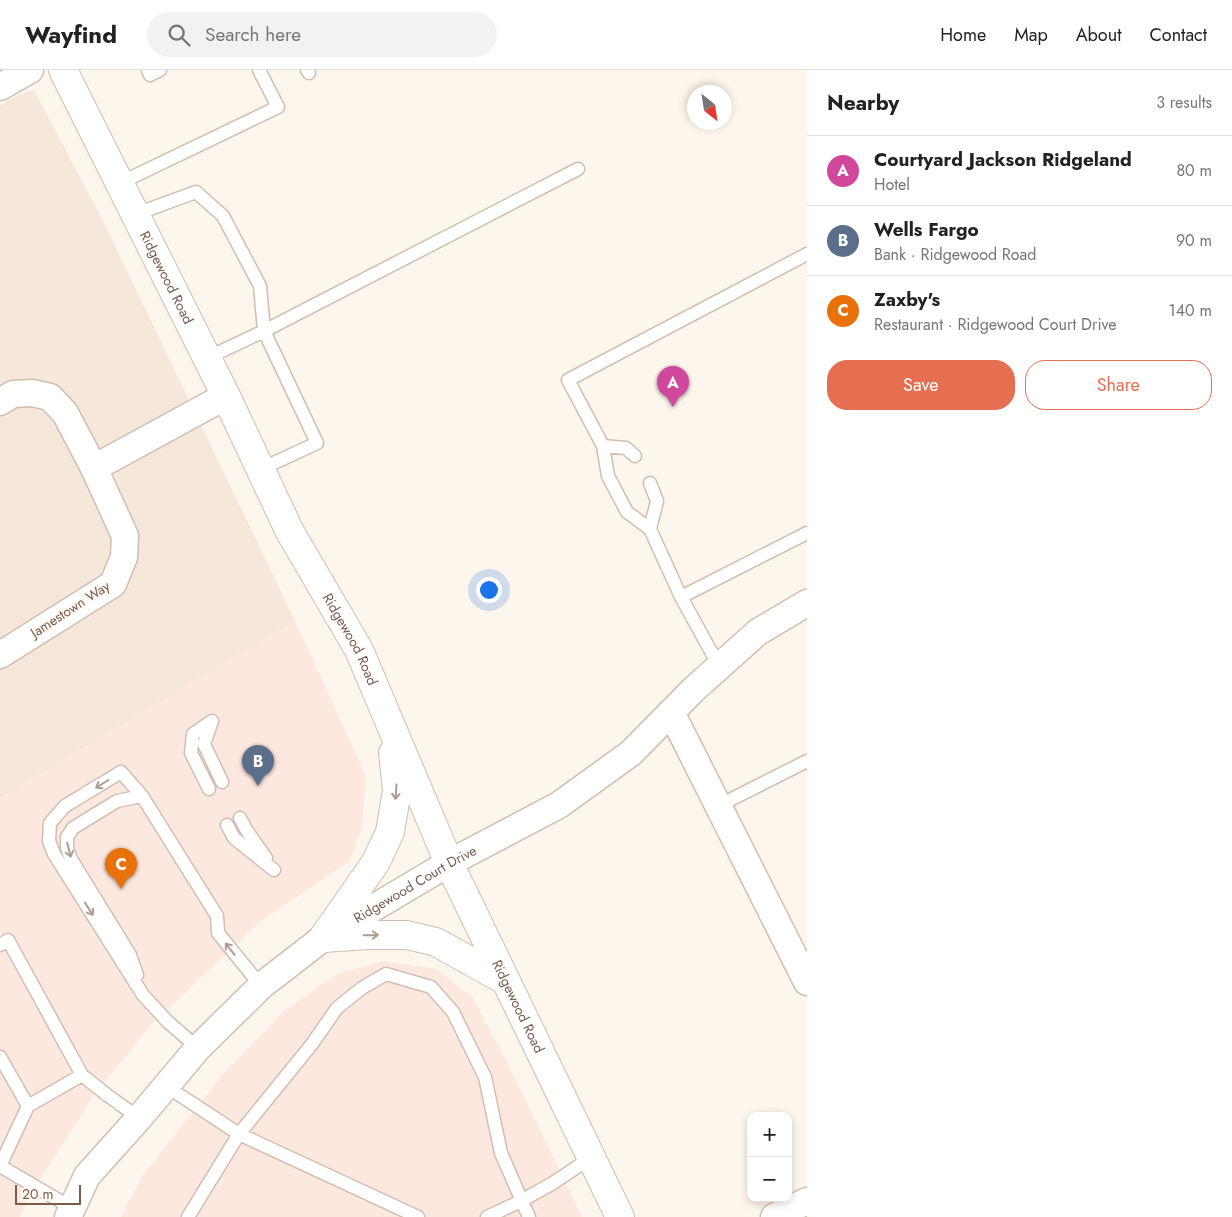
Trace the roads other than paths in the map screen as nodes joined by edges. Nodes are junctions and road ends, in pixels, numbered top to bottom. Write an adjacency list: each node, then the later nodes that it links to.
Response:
1 (30, 70): 6 (street)
2 (63, 70): 8 (street, Ridgewood Road)
3 (148, 70): 4 (lane)
4 (160, 70)
5 (259, 70): 8 (lane)
6 (0, 87)
7 (578, 169): 11 (lane)
8 (120, 183): 9 (street, Ridgewood Road)
9 (136, 214): 11 (lane); 12 (street, Ridgewood Road)
10 (807, 254): 15 (lane)
11 (264, 331): 12 (lane); 18 (lane)
12 (207, 358): 13 (street, Ridgewood Road)
13 (226, 396): 17 (street); 18 (street, Ridgewood Road)
14 (0, 402): 17 (street, Jamestown Way)
15 (603, 446): 16 (lane); 20 (lane)
16 (635, 456)
17 (94, 468): 24 (street, Jamestown Way)
18 (261, 469): 27 (street, Ridgewood Road)
19 (650, 483): 20 (lane)
20 (650, 529): 22 (lane)
21 (807, 533): 22 (lane)
22 (681, 597): 25 (lane)
23 (807, 603): 25 (street, Ridgewood Court Drive)
24 (0, 655)
25 (719, 666): 26 (street, Ridgewood Court Drive)
26 (671, 712): 32 (street); 35 (street, Ridgewood Court Drive)
27 (391, 726): 35 (street, Ridgewood Road); 36 (street, one-way to 36)
28 (807, 761): 32 (lane)
29 (222, 782): 30 (lane)
30 (209, 789)
31 (142, 796): 40 (lane, one-way to 31); 41 (lane, one-way to 41); 41 (lane, one-way to 41)
32 (718, 806): 39 (street)
33 (240, 818): 34 (lane)
34 (227, 825)
35 (449, 863): 36 (street, Ridgewood Court Drive); 38 (street, Ridgewood Road)
36 (323, 938): 38 (street, one-way to 38); 40 (street, Ridgewood Court Drive)
37 (0, 945): 44 (lane)
38 (506, 981): 49 (street, Ridgewood Road)
39 (807, 982)
40 (261, 986): 42 (street, Ridgewood Court Drive)
41 (143, 995): 42 (lane)
42 (198, 1048): 45 (street, Ridgewood Court Drive)
43 (0, 1057): 46 (lane)
44 (82, 1075): 46 (lane); 47 (lane)
45 (166, 1086): 47 (street, Ridgewood Court Drive); 48 (lane)
46 (28, 1106): 52 (lane)
47 (139, 1118): 52 (street, Ridgewood Court Drive)
48 (239, 1134): 50 (lane); 53 (lane); 54 (lane)
49 (592, 1156): 50 (lane); 57 (street, Ridgewood Road)
50 (521, 1201): 55 (lane); 56 (lane)
51 (807, 1201): 58 (street)
52 (70, 1213)
53 (188, 1217)
54 (418, 1217)
55 (487, 1217)
56 (529, 1217)
57 (620, 1217)
58 (774, 1217)

